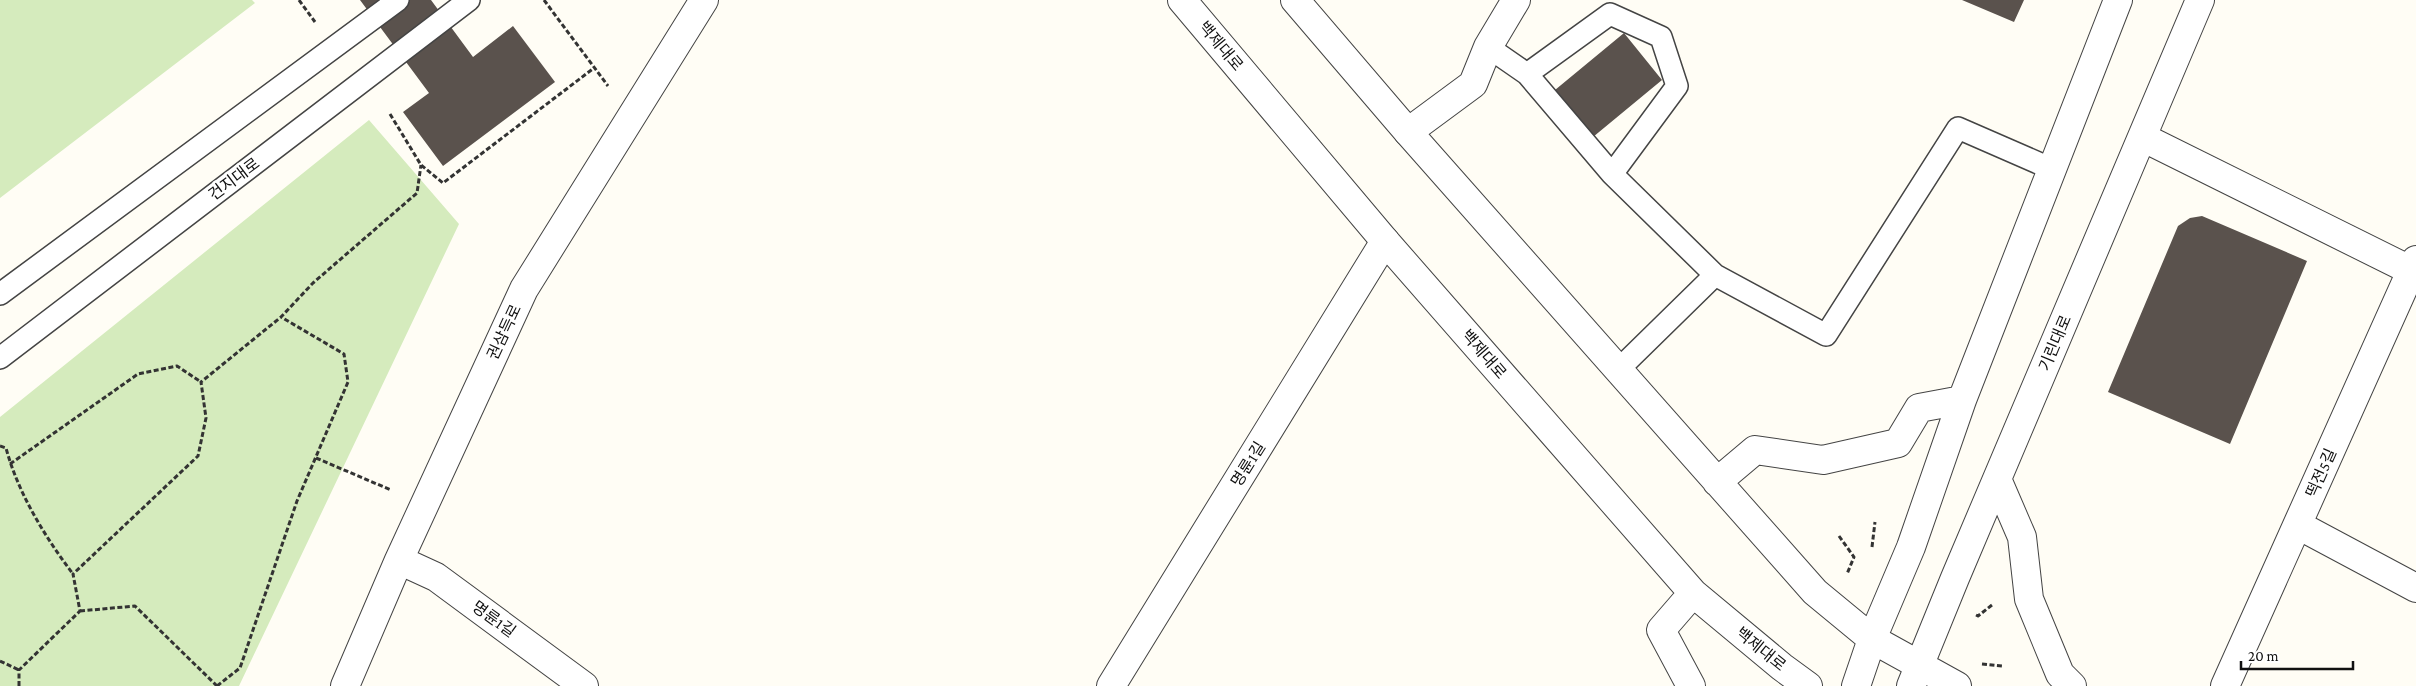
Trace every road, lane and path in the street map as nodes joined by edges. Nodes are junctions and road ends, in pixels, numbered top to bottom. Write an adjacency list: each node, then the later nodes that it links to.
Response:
1 (299, 0): 11 (path)
2 (398, 0): 25 (lane)
3 (469, 0): 27 (lane, 건지대로)
4 (544, 0): 13 (path)
5 (1182, 0): 22 (street, 백제대로)
6 (1295, 0): 17 (street)
7 (1516, 0): 12 (street)
8 (2118, 0): 20 (street)
9 (2200, 0): 18 (street, 기린대로)
10 (701, 2): 38 (street, 권삼득로)
11 (315, 22)
12 (1488, 47): 14 (lane); 17 (street)
13 (594, 68): 15 (path); 19 (path)
14 (1527, 74): 21 (lane); 21 (lane)
15 (608, 86)
16 (390, 114): 19 (path)
17 (1408, 132): 28 (street)
18 (2144, 138): 23 (street); 34 (street, 기린대로)
19 (421, 165): 26 (path)
20 (2052, 169): 24 (lane); 30 (street)
21 (1612, 174): 24 (lane)
22 (1385, 242): 41 (street, 백제대로); 51 (street, 명륜1길)
23 (2414, 268): 37 (street, 떡전5길)
24 (1715, 275): 28 (lane)
25 (0, 294)
26 (281, 316): 29 (path); 32 (path)
27 (0, 358)
28 (1618, 370): 35 (street)
29 (201, 382): 33 (path); 39 (path)
30 (1962, 400): 35 (street); 43 (street)
31 (0, 446): 33 (path)
32 (316, 458): 36 (path); 48 (path)
33 (10, 464): 39 (path)
34 (1997, 479): 46 (street, 기린대로); 56 (street)
35 (1717, 482): 43 (street)
36 (390, 490)
37 (2298, 525): 40 (street); 57 (street, 떡전5길)
38 (399, 560): 49 (street, 권삼득로); 50 (street, 명륜1길)
39 (73, 574): 42 (path)
40 (2416, 588)
41 (1693, 593): 52 (street); 53 (street, 백제대로)
42 (80, 611): 45 (path); 48 (path)
43 (1872, 639): 46 (street); 54 (street)
44 (0, 661): 45 (path)
45 (19, 670): 47 (path)
46 (1915, 676): 55 (street)
47 (19, 686)
48 (217, 686)
49 (345, 686)
50 (584, 686)
51 (1110, 686)
52 (1691, 686)
53 (1808, 686)
54 (1856, 686)
55 (1956, 686)
56 (2072, 686)
57 (2224, 686)

